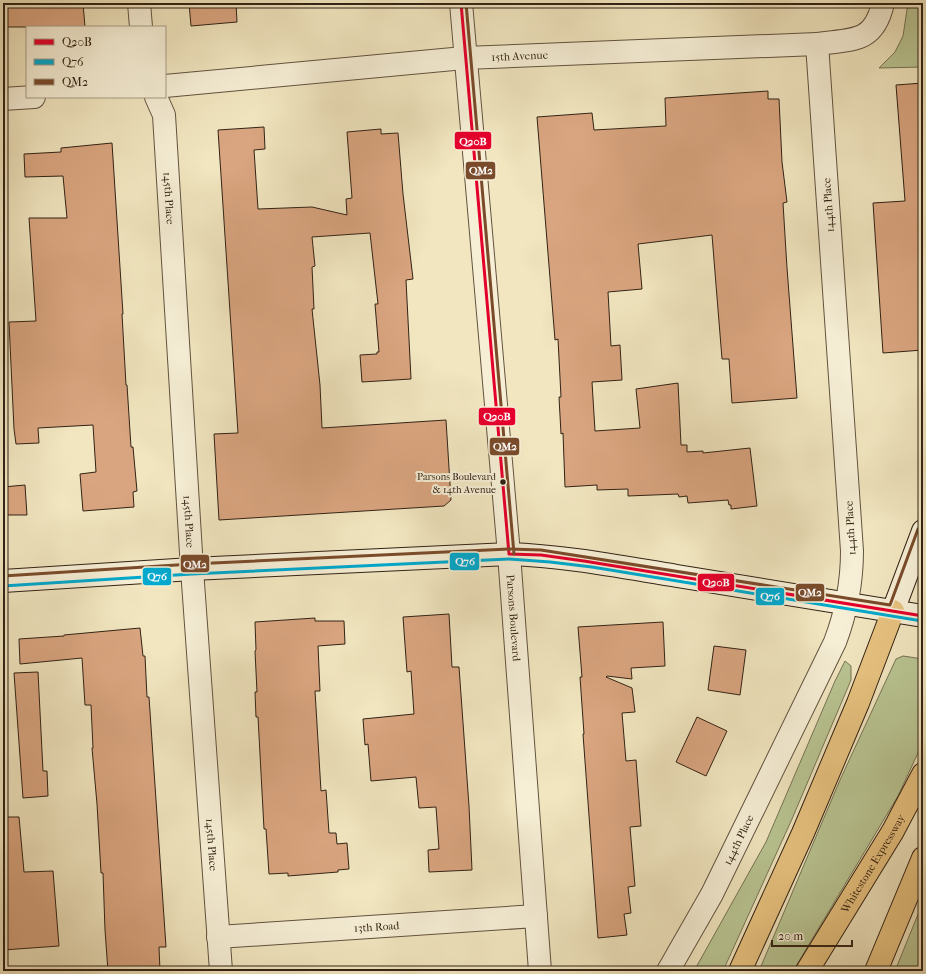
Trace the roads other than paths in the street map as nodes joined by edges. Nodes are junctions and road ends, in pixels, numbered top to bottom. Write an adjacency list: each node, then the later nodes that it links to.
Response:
1 (139, 3): 4 (street)
2 (461, 3): 6 (street, Parsons Boulevard)
3 (883, 3): 5 (street, 15th Avenue)
4 (141, 26)
5 (817, 44): 6 (street, 15th Avenue); 15 (street, 144th Place)
6 (464, 58): 7 (street, 15th Avenue); 12 (street, Parsons Boulevard)
7 (166, 86)
8 (26, 98): 10 (street)
9 (156, 98): 13 (street, 145th Place)
10 (3, 100)
11 (923, 531): 16 (street)
12 (509, 554): 13 (street); 15 (street); 20 (street, Parsons Boulevard)
13 (192, 569): 14 (street); 21 (street, 145th Place)
14 (3, 581)
15 (846, 603): 16 (street); 24 (street, 144th Place)
16 (893, 611): 17 (street); 25 (highway)
17 (923, 616)
18 (923, 774): 26 (highway, Whitestone Expressway)
19 (923, 858): 27 (highway)
20 (536, 916): 21 (street, 13th Road); 23 (street, Parsons Boulevard)
21 (218, 937): 22 (street, 145th Place)
22 (221, 971)
23 (540, 971)
24 (668, 971)
25 (740, 971)
26 (807, 971)
27 (876, 971)

